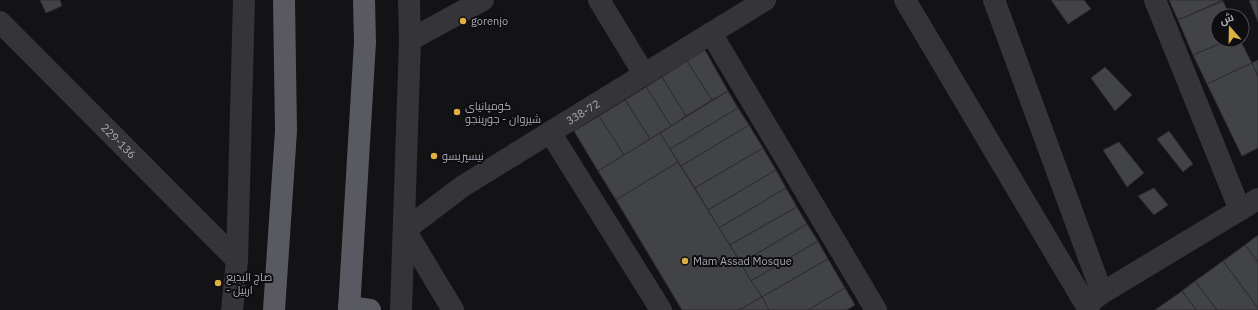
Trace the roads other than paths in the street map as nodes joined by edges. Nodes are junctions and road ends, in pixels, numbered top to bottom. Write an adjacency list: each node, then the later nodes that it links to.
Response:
1 (284, 0): 22 (highway)
2 (364, 0): 20 (highway)
3 (409, 0): 13 (street)
4 (483, 0): 13 (street)
5 (599, 0): 14 (street)
6 (765, 0): 12 (street, 338-72)
7 (905, 0): 19 (street)
8 (994, 0): 19 (street)
9 (1155, 0): 16 (street)
10 (240, 5): 18 (street)
11 (0, 22): 18 (street, 229-136)
12 (711, 33): 14 (street, 338-72); 27 (street)
13 (410, 40): 17 (street)
14 (644, 74): 15 (street, 338-72)
15 (550, 132): 17 (street, 338-72); 26 (street)
16 (1249, 205): 19 (street)
17 (404, 230): 24 (street); 25 (street)
18 (237, 260): 21 (street)
19 (1089, 305)
20 (349, 308): 23 (highway)
21 (232, 310)
22 (274, 310)
23 (370, 310)
24 (401, 310)
25 (453, 310)
26 (661, 310)
27 (876, 310)

